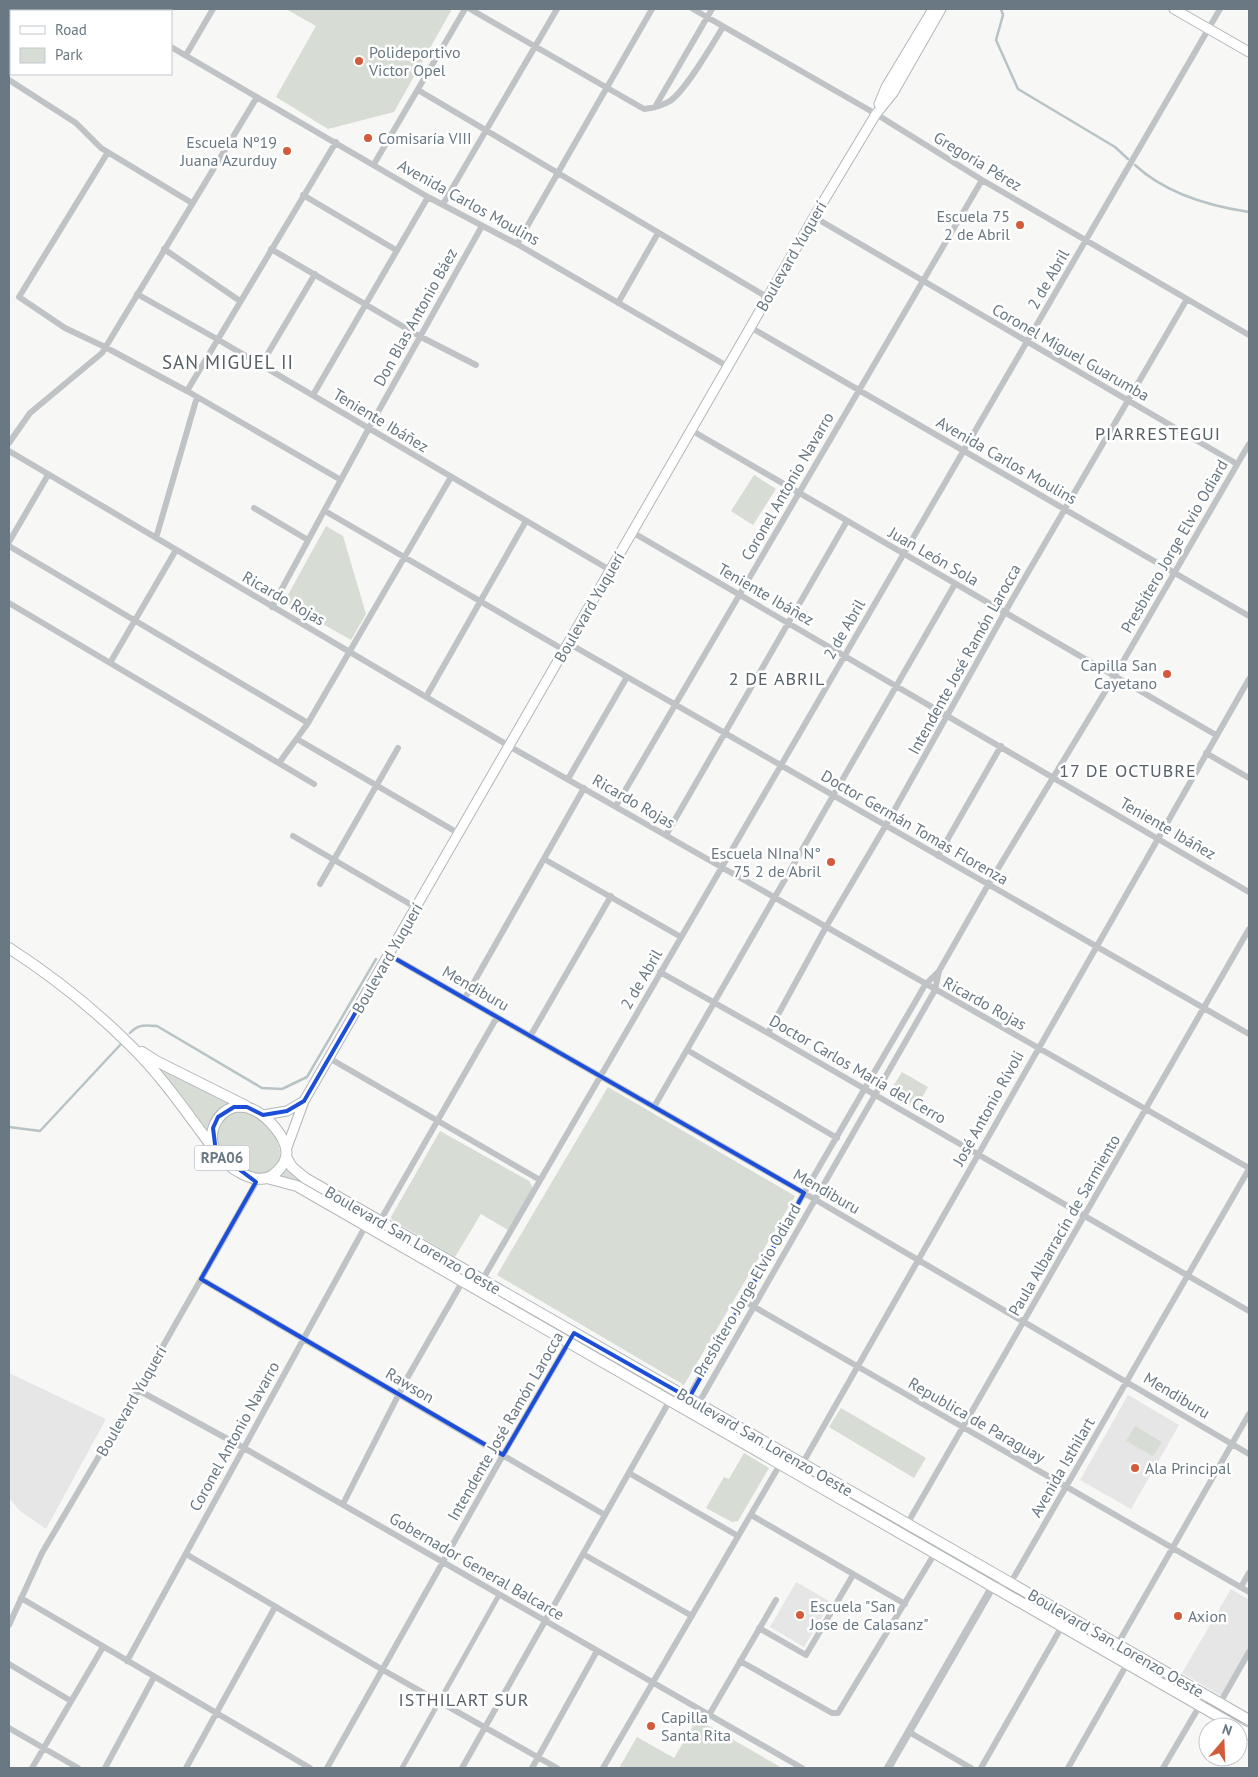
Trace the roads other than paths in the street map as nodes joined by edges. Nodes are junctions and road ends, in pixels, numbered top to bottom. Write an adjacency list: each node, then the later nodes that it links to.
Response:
1 (213, 9): 18 (street)
2 (465, 9): 21 (street)
3 (470, 9): 15 (street)
4 (557, 9): 15 (street)
5 (652, 9): 20 (street)
6 (693, 9): 12 (street, Gregoria Pérez)
7 (712, 9): 12 (street)
8 (933, 9): 24 (main road, Boulevard Yuquerí)
9 (941, 9): 24 (main road, Boulevard Yuquerí)
10 (1174, 9): 14 (main road)
11 (1220, 9): 14 (street, 2 de Abril)
12 (708, 17): 13 (street, Gregoria Pérez); 23 (street)
13 (723, 27): 23 (street); 24 (street, Gregoria Pérez)
14 (1208, 29): 17 (main road); 38 (street, 2 de Abril)
15 (535, 47): 20 (street); 25 (street)
16 (172, 48): 18 (street, Avenida Carlos Moulins)
17 (1249, 52)
18 (186, 55): 22 (street, Avenida Carlos Moulins)
19 (9, 80): 27 (street)
20 (606, 88): 23 (street); 29 (street)
21 (418, 90): 25 (street); 28 (street)
22 (257, 97): 26 (street, Avenida Carlos Moulins); 33 (street)
23 (654, 108)
24 (876, 114): 30 (street, Gregoria Pérez); 35 (main road, Boulevard Yuquerí)
25 (485, 130): 29 (street); 34 (street)
26 (336, 142): 28 (street, Avenida Carlos Moulins); 31 (street)
27 (108, 152): 33 (street); 56 (street)
28 (374, 164): 32 (street, Avenida Carlos Moulins)
29 (558, 173): 37 (street); 39 (street)
30 (982, 180): 38 (street, Gregoria Pérez); 44 (street, Coronel Antonio Navarro)
31 (303, 195): 41 (street); 42 (street)
32 (428, 197): 34 (street, Avenida Carlos Moulins); 42 (street)
33 (192, 203): 40 (street)
34 (443, 204): 36 (street, Avenida Carlos Moulins)
35 (814, 217): 44 (street, Coronel Miguel Guarumba); 46 (main road, Boulevard Yuquerí)
36 (482, 226): 39 (street, Avenida Carlos Moulins); 53 (street, Don Blas Antonio Báez)
37 (658, 233): 46 (street); 50 (street)
38 (1086, 241): 47 (street, Gregoria Pérez); 55 (street, 2 de Abril)
39 (517, 244): 50 (street, Avenida Carlos Moulins)
40 (164, 249): 45 (street); 48 (street)
41 (271, 249): 43 (street); 48 (street)
42 (396, 250): 49 (street)
43 (315, 274): 49 (street); 57 (street)
44 (923, 280): 55 (street, Coronel Miguel Guarumba); 60 (street, Coronel Antonio Navarro)
45 (137, 294): 54 (street, Teniente Ibáñez); 56 (street)
46 (767, 297): 51 (main road, Boulevard Yuquerí)
47 (1187, 299): 52 (street, Gregoria Pérez); 64 (street, Intendente José Ramón Larocca)
48 (240, 301): 54 (street)
49 (366, 303): 53 (street); 62 (street)
50 (618, 303): 59 (street, Avenida Carlos Moulins)
51 (750, 327): 59 (main road, Boulevard Yuquerí); 60 (street, Avenida Carlos Moulins)
52 (1249, 335)
53 (421, 336): 58 (street); 65 (street, Don Blas Antonio Báez)
54 (217, 339): 57 (street, Teniente Ibáñez); 61 (street)
55 (1027, 342): 64 (street, Coronel Miguel Guarumba); 69 (street, 2 de Abril)
56 (105, 347): 61 (street); 67 (street)
57 (261, 365): 62 (street, Teniente Ibáñez)
58 (476, 366)
59 (727, 366): 66 (main road, Boulevard Yuquerí)
60 (859, 390): 69 (street, Avenida Carlos Moulins); 75 (street, Coronel Antonio Navarro)
61 (186, 391): 63 (street)
62 (313, 395): 65 (street, Teniente Ibáñez)
63 (197, 397): 74 (street); 82 (street)
64 (1128, 400): 71 (street, Coronel Miguel Guarumba); 77 (street, Intendente José Ramón Larocca)
65 (368, 428): 73 (street, Teniente Ibáñez); 74 (street, Don Blas Antonio Báez)
66 (691, 430): 75 (street, Juan León Sola); 81 (main road, Boulevard Yuquerí)
67 (9, 443)
68 (1248, 448): 71 (street, Presbítero Jorge Elvio Odiard)
69 (963, 450): 77 (street, Avenida Carlos Moulins); 87 (street, 2 de Abril)
70 (9, 451): 72 (street, Ricardo Rojas)
71 (1238, 464): 90 (street, Presbítero Jorge Elvio Odiard)
72 (48, 475): 82 (street, Ricardo Rojas); 84 (street)
73 (451, 477): 79 (street, Teniente Ibáñez); 88 (street)
74 (341, 480): 78 (street, Don Blas Antonio Báez)
75 (799, 493): 80 (street, Juan León Sola); 92 (street, Coronel Antonio Navarro)
76 (254, 508): 83 (street)
77 (1065, 509): 90 (street, Avenida Carlos Moulins); 96 (street, Intendente José Ramón Larocca)
78 (325, 511): 83 (street, Don Blas Antonio Báez); 88 (street, Doctor Germán Tomas Florenza)
79 (526, 521): 89 (street, Teniente Ibáñez); 93 (street)
80 (847, 521): 87 (street, Juan León Sola); 99 (street)
81 (632, 532): 89 (main road, Boulevard Yuquerí); 92 (street, Teniente Ibáñez)
82 (156, 538): 86 (street, Ricardo Rojas)
83 (308, 540): 95 (street, Don Blas Antonio Báez)
84 (9, 542)
85 (9, 546): 98 (street)
86 (176, 550): 95 (street, Ricardo Rojas); 98 (street)
87 (903, 554): 91 (street, Juan León Sola); 102 (street, 2 de Abril)
88 (405, 557): 93 (street, Doctor Germán Tomas Florenza); 101 (street)
89 (610, 570): 100 (main road, Boulevard Yuquerí)
90 (1174, 574): 97 (street, Avenida Carlos Moulins); 104 (street, Presbítero Jorge Elvio Odiard)
91 (955, 584): 96 (street, Juan León Sola); 107 (street)
92 (740, 595): 99 (street, Teniente Ibáñez); 109 (street, Coronel Antonio Navarro)
93 (480, 602): 100 (street, Doctor Germán Tomas Florenza); 108 (street)
94 (9, 603): 103 (street)
95 (272, 607): 101 (street, Ricardo Rojas)
96 (1005, 612): 104 (street, Juan León Sola); 110 (street, Intendente José Ramón Larocca)
97 (1249, 616)
98 (134, 620): 103 (street); 111 (street)
99 (788, 623): 102 (street, Teniente Ibáñez); 112 (street)
100 (566, 646): 105 (street, Doctor Germán Tomas Florenza); 115 (main road, Boulevard Yuquerí)
101 (350, 652): 108 (street, Ricardo Rojas); 111 (street)
102 (844, 656): 107 (street, Teniente Ibáñez); 120 (street, 2 de Abril)
103 (110, 663): 119 (street)
104 (1114, 676): 113 (street, Juan León Sola); 121 (street, Presbítero Jorge Elvio Odiard)
105 (628, 677): 109 (street, Doctor Germán Tomas Florenza); 123 (street)
106 (1249, 679): 113 (street, José Antonio Rívoli)
107 (896, 686): 110 (street, Teniente Ibáñez); 127 (street)
108 (426, 697): 115 (street, Ricardo Rojas)
109 (676, 704): 112 (street, Doctor Germán Tomas Florenza); 128 (street, Coronel Antonio Navarro)
110 (948, 715): 116 (street, Teniente Ibáñez); 129 (street, Intendente José Ramón Larocca)
111 (308, 723): 114 (street)
112 (724, 732): 120 (street, Doctor Germán Tomas Florenza); 131 (street)
113 (1216, 735): 118 (street, José Antonio Rívoli)
114 (297, 739): 119 (street); 125 (street)
115 (509, 746): 123 (street, Ricardo Rojas); 130 (main road, Boulevard Yuquerí)
116 (1001, 746): 121 (street, Teniente Ibáñez); 134 (street)
117 (398, 748): 125 (street)
118 (1206, 753): 122 (street); 133 (street, José Antonio Rívoli)
119 (279, 763): 124 (street)
120 (780, 765): 127 (street, Doctor Germán Tomas Florenza); 137 (street, 2 de Abril)
121 (1053, 777): 133 (street, Teniente Ibáñez); 139 (street, Presbítero Jorge Elvio Odiard)
122 (1249, 778)
123 (568, 779): 126 (street, Ricardo Rojas)
124 (314, 784)
125 (377, 786): 130 (street); 136 (street)
126 (584, 788): 128 (street, Ricardo Rojas); 135 (street)
127 (833, 796): 129 (street, Doctor Germán Tomas Florenza); 142 (street)
128 (616, 806): 131 (street, Ricardo Rojas)
129 (886, 826): 134 (street, Doctor Germán Tomas Florenza); 144 (street, Intendente José Ramón Larocca)
130 (458, 833): 143 (main road, Boulevard Yuquerí)
131 (666, 835): 137 (street, Ricardo Rojas)
132 (293, 836): 136 (street)
133 (1158, 837): 140 (street, Teniente Ibáñez); 147 (street, José Antonio Rívoli)
134 (938, 856): 139 (street, Doctor Germán Tomas Florenza)
135 (544, 859): 141 (street); 154 (street)
136 (334, 860): 138 (street); 143 (street)
137 (721, 867): 142 (street, Ricardo Rojas); 146 (street, 2 de Abril)
138 (320, 884)
139 (988, 884): 147 (street, Doctor Germán Tomas Florenza); 151 (street, Presbítero Jorge Elvio Odiard)
140 (1249, 892)
141 (611, 896): 146 (street); 160 (street)
142 (775, 898): 144 (street, Ricardo Rojas); 155 (street)
143 (415, 907): 149 (main road, Boulevard Yuquerí)
144 (826, 927): 152 (street, Ricardo Rojas); 158 (street, Intendente José Ramón Larocca)
145 (1249, 929): 156 (street, Paula Albarracín de Sarmiento)
146 (681, 937): 150 (street, 2 de Abril)
147 (1096, 946): 156 (street, Doctor Germán Tomas Florenza); 162 (street, José Antonio Rívoli)
148 (9, 948): 161 (main road, RPA06)
149 (389, 955): 154 (street, Mendiburu); 164 (main road, Boulevard Yuquerí)
150 (660, 972): 155 (street, Doctor Carlos María del Cerro); 165 (street, 2 de Abril)
151 (939, 972): 152 (street, Presbítero Jorge Elvio Odiard); 153 (street, Presbítero Jorge Elvio Odiard)
152 (925, 984): 153 (street, Ricardo Rojas); 166 (street, Presbítero Jorge Elvio Odiard)
153 (935, 990): 162 (street, Ricardo Rojas); 167 (street, Presbítero Jorge Elvio Odiard)
154 (465, 998): 157 (street, Mendiburu)
155 (714, 1003): 158 (street, Doctor Carlos María del Cerro); 163 (street)
156 (1204, 1009): 159 (street, Doctor Germán Tomas Florenza); 171 (street, Paula Albarracín de Sarmiento)
157 (497, 1017): 160 (street, Mendiburu); 173 (street)
158 (768, 1033): 166 (street, Doctor Carlos María del Cerro)
159 (1249, 1034)
160 (530, 1035): 165 (street, Mendiburu)
161 (130, 1045): 169 (main road, RPA06); 175 (main road, RPA06)
162 (1038, 1048): 171 (street, Ricardo Rojas); 177 (street, José Antonio Rívoli)
163 (687, 1050): 170 (street); 174 (street)
164 (329, 1058): 168 (main road, Boulevard Yuquerí); 173 (street)
165 (600, 1076): 170 (street, Mendiburu); 180 (street, 2 de Abril)
166 (865, 1090): 167 (street, Doctor Carlos María del Cerro); 174 (street, Presbítero Jorge Elvio Odiard)
167 (875, 1096): 177 (street, Doctor Carlos María del Cerro); 182 (street, Presbítero Jorge Elvio Odiard)
168 (304, 1101): 172 (main road); 176 (main road, Boulevard Yuquerí)
169 (247, 1107): 172 (main road, RPA06); 175 (main road, RPA06)
170 (654, 1107): 181 (street, Mendiburu)
171 (1146, 1109): 178 (street, Ricardo Rojas); 183 (street, Paula Albarracín de Sarmiento)
172 (262, 1115): 176 (main road, RPA06)
173 (438, 1121): 180 (street); 184 (street)
174 (836, 1138): 181 (street, Presbítero Jorge Elvio Odiard)
175 (216, 1152): 179 (main road, RPA06)
176 (286, 1153): 179 (main road, RPA06); 184 (main road, Boulevard San Lorenzo Oeste)
177 (978, 1154): 183 (street, Doctor Carlos María del Cerro); 186 (street, José Antonio Rívoli)
178 (1249, 1169): 188 (street, Avenida Isthilart)
179 (263, 1179): 185 (main road, Boulevard San Lorenzo Oeste); 189 (street, Boulevard Yuquerí)
180 (540, 1180): 191 (street, 2 de Abril)
181 (804, 1193): 182 (street, Mendiburu); 192 (street, Presbítero Jorge Elvio Odiard)
182 (815, 1200): 186 (street, Mendiburu); 193 (street, Presbítero Jorge Elvio Odiard)
183 (1085, 1215): 188 (street, Doctor Carlos María del Cerro); 195 (street, Paula Albarracín de Sarmiento)
184 (380, 1222): 187 (main road, Boulevard San Lorenzo Oeste)
185 (366, 1225): 190 (main road, Boulevard San Lorenzo Oeste); 197 (street, Coronel Antonio Navarro)
186 (918, 1260): 195 (street, Mendiburu); 198 (street, José Antonio Rívoli)
187 (469, 1272): 190 (street); 191 (main road, Boulevard San Lorenzo Oeste)
188 (1188, 1276): 194 (street, Doctor Carlos María del Cerro); 199 (street, Avenida Isthilart)
189 (201, 1279): 197 (street, Rawson); 200 (street, Boulevard Yuquerí)
190 (463, 1281): 191 (main road, Boulevard San Lorenzo Oeste); 201 (street)
191 (479, 1284): 196 (main road, Boulevard San Lorenzo Oeste)
192 (744, 1301): 193 (street, Republica de Paraguay); 203 (street, Presbítero Jorge Elvio Odiard)
193 (753, 1307): 198 (street, Republica de Paraguay); 203 (street, Presbítero Jorge Elvio Odiard)
194 (1249, 1311)
195 (1024, 1322): 199 (street, Mendiburu); 205 (street, Paula Albarracín de Sarmiento)
196 (572, 1337): 202 (main road, Boulevard San Lorenzo Oeste); 203 (main road, Boulevard San Lorenzo Oeste); 210 (street, Intendente José Ramón Larocca)
197 (304, 1338): 201 (street, Rawson); 207 (street, Coronel Antonio Navarro)
198 (856, 1367): 205 (street, Republica de Paraguay); 211 (street, José Antonio Rívoli)
199 (1127, 1381): 206 (street, Mendiburu); 215 (street, Avenida Isthilart)
200 (138, 1390): 207 (street, Gobernador General Balcarce); 234 (street, Boulevard Yuquerí)
201 (399, 1395): 210 (street, Rawson); 216 (street)
202 (670, 1400): 203 (main road, Boulevard San Lorenzo Oeste); 213 (street)
203 (691, 1405): 208 (main road, Boulevard San Lorenzo Oeste); 212 (main road, Boulevard San Lorenzo Oeste)
204 (1249, 1414): 206 (street)
205 (962, 1428): 215 (street, Republica de Paraguay); 219 (street, Paula Albarracín de Sarmiento)
206 (1232, 1444): 209 (street, Mendiburu); 222 (street)
207 (244, 1448): 216 (street, Gobernador General Balcarce); 224 (street, Coronel Antonio Navarro)
208 (786, 1454): 211 (main road, Boulevard San Lorenzo Oeste); 212 (street)
209 (1249, 1454)
210 (502, 1456): 217 (street, Rawson); 226 (street, Intendente José Ramón Larocca)
211 (802, 1463): 214 (street, José Antonio Rívoli); 219 (main road, Boulevard San Lorenzo Oeste)
212 (780, 1464): 214 (main road, Boulevard San Lorenzo Oeste); 218 (street)
213 (629, 1473): 217 (street); 221 (street)
214 (797, 1473): 220 (main road, Boulevard San Lorenzo Oeste)
215 (1066, 1487): 222 (street, Republica de Paraguay); 229 (street, Avenida Isthilart)
216 (342, 1504): 226 (street, Gobernador General Balcarce)
217 (605, 1515): 225 (street)
218 (751, 1515): 221 (street); 228 (street)
219 (907, 1524): 220 (street, Paula Albarracín de Sarmiento); 229 (main road, Boulevard San Lorenzo Oeste)
220 (901, 1534): 223 (main road, Boulevard San Lorenzo Oeste)
221 (738, 1536): 238 (street)
222 (1172, 1548): 230 (street, Republica de Paraguay); 243 (street)
223 (935, 1553): 231 (main road, Boulevard San Lorenzo Oeste); 236 (street)
224 (186, 1554): 237 (street); 249 (street, Coronel Antonio Navarro)
225 (583, 1554): 238 (street); 239 (street)
226 (443, 1562): 233 (street, Gobernador General Balcarce); 252 (street, Intendente José Ramón Larocca)
227 (1249, 1573): 230 (street)
228 (853, 1575): 236 (street); 242 (street)
229 (1009, 1582): 231 (street); 243 (main road, Boulevard San Lorenzo Oeste)
230 (1241, 1587): 232 (street, Republica de Paraguay)
231 (995, 1588): 241 (main road, Boulevard San Lorenzo Oeste); 266 (street)
232 (1249, 1592)
233 (499, 1595): 239 (street, Gobernador General Balcarce); 257 (street)
234 (21, 1598): 240 (street, Boulevard Yuquerí); 244 (street)
235 (776, 1600): 242 (street)
236 (905, 1604): 248 (street)
237 (275, 1606): 252 (street); 260 (street)
238 (692, 1616): 254 (street)
239 (544, 1621): 245 (street, Gobernador General Balcarce); 265 (street)
240 (9, 1625)
241 (1062, 1626): 247 (main road, Boulevard San Lorenzo Oeste); 283 (street)
242 (759, 1628): 248 (street)
243 (1118, 1644): 247 (street); 255 (main road, Boulevard San Lorenzo Oeste)
244 (103, 1647): 249 (street); 256 (street)
245 (597, 1651): 254 (street, Gobernador General Balcarce); 268 (street)
246 (1249, 1652): 258 (street)
247 (1112, 1655): 251 (main road, Boulevard San Lorenzo Oeste)
248 (740, 1660): 261 (street)
249 (127, 1661): 253 (street)
250 (9, 1664): 256 (street)
251 (1128, 1664): 259 (main road, Boulevard San Lorenzo Oeste); 284 (street)
252 (383, 1670): 257 (street); 274 (street, Intendente José Ramón Larocca)
253 (154, 1677): 260 (street); 271 (street)
254 (653, 1683): 261 (street, Gobernador General Balcarce); 279 (street)
255 (1206, 1695): 258 (main road, Boulevard San Lorenzo Oeste); 259 (street)
256 (71, 1701): 267 (street)
257 (439, 1702): 265 (street); 275 (street)
258 (1220, 1703): 263 (main road, Boulevard San Lorenzo Oeste)
259 (1199, 1705): 262 (main road, Boulevard San Lorenzo Oeste); 285 (street)
260 (216, 1713): 272 (street); 273 (street)
261 (709, 1715): 280 (street, Gobernador General Balcarce)
262 (1220, 1717)
263 (1249, 1720)
264 (9, 1728): 267 (street)
265 (485, 1728): 268 (street); 276 (street)
266 (910, 1732): 281 (street); 282 (street)
267 (44, 1748): 269 (street); 270 (street)
268 (538, 1758): 277 (street); 278 (street)
269 (32, 1768)
270 (78, 1768)
271 (105, 1768)
272 (186, 1768)
273 (310, 1768)
274 (326, 1768)
275 (402, 1768)
276 (462, 1768)
277 (532, 1768)
278 (557, 1768)
279 (603, 1768)
280 (802, 1768)
281 (888, 1768)
282 (971, 1768)
283 (981, 1768)
284 (1068, 1768)
285 (1163, 1768)

